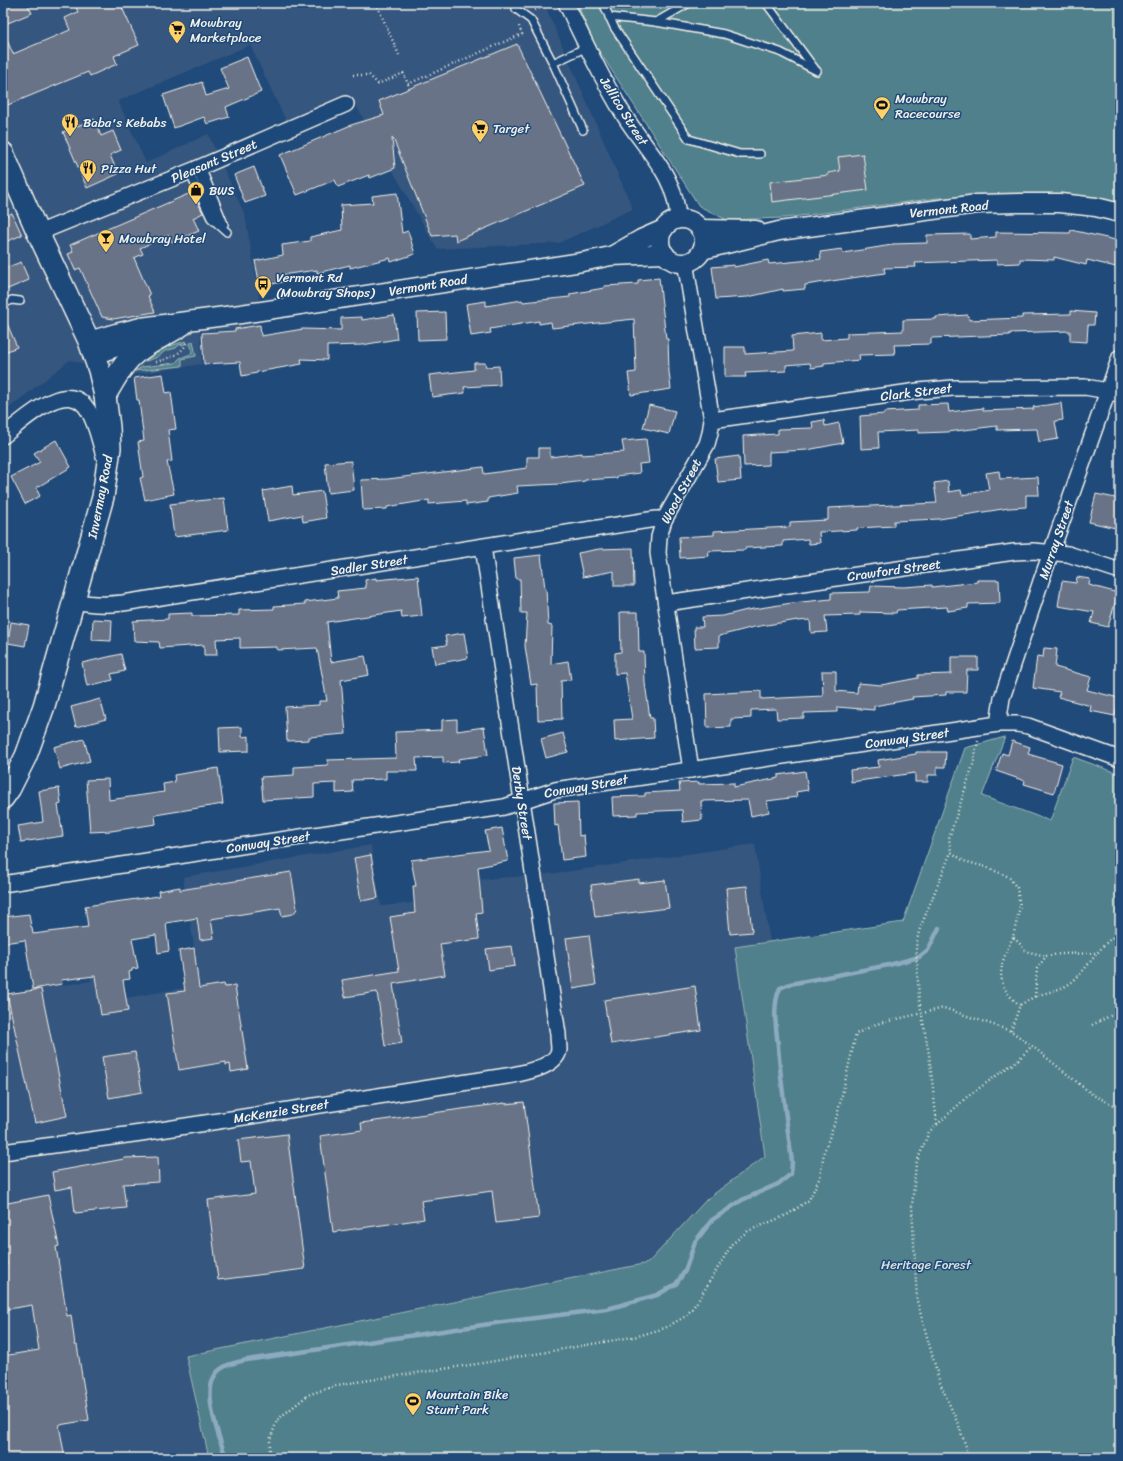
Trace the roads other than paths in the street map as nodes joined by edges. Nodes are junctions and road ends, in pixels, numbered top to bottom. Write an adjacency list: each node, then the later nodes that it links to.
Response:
1 (566, 3): 8 (street, Jellico Street)
2 (603, 3): 6 (lane)
3 (689, 3): 7 (lane)
4 (766, 3): 7 (lane)
5 (516, 9): 9 (lane)
6 (609, 17): 7 (lane); 13 (lane)
7 (656, 22)
8 (588, 48): 9 (lane); 16 (street, Jellico Street)
9 (553, 63): 11 (lane)
10 (346, 104): 14 (street, Pleasant Street)
11 (583, 130)
12 (3, 153): 19 (main road, Invermay Road)
13 (760, 154)
14 (196, 169): 14 (lane); 19 (street, Pleasant Street)
15 (1120, 212): 18 (street, Vermont Road)
16 (671, 224): 17 (street, Vermont Road); 21 (street); 22 (street, Vermont Road)
17 (700, 229): 18 (street, Vermont Road); 20 (street)
18 (779, 231): 20 (street, Vermont Road)
19 (38, 233): 27 (main road, Invermay Road)
20 (702, 250): 23 (street, Vermont Road)
21 (665, 254): 22 (street, Vermont Road); 23 (street, Vermont Road)
22 (611, 256): 26 (street, Vermont Road)
23 (685, 262): 31 (street, Wood Street)
24 (20, 301): 25 (lane)
25 (3, 304)
26 (190, 322): 27 (street, Vermont Road); 30 (main road)
27 (91, 348): 30 (main road, Invermay Road)
28 (1120, 356): 29 (street, Murray Street)
29 (1114, 393): 31 (street, Clark Street); 36 (street, Murray Street)
30 (105, 396): 33 (main road, Invermay Road)
31 (712, 420): 34 (street, Wood Street)
32 (3, 436): 33 (street)
33 (108, 468): 38 (main road, Invermay Road)
34 (664, 520): 35 (street, Sadler Street); 39 (street, Wood Street)
35 (483, 547): 38 (street, Sadler Street); 44 (street, Derby Street)
36 (1052, 552): 37 (street, Crawford Street); 39 (street, Crawford Street); 40 (street, Murray Street)
37 (1120, 571)
38 (75, 601): 43 (main road, Invermay Road)
39 (666, 603): 42 (street, Wood Street)
40 (998, 724): 41 (street, Conway Street); 42 (street, Conway Street)
41 (1120, 759)
42 (691, 770): 44 (street, Conway Street)
43 (3, 798)
44 (521, 801): 45 (street, Conway Street); 46 (street, Derby Street)
45 (3, 884)
46 (555, 1058): 47 (street, McKenzie Street)
47 (3, 1152)

